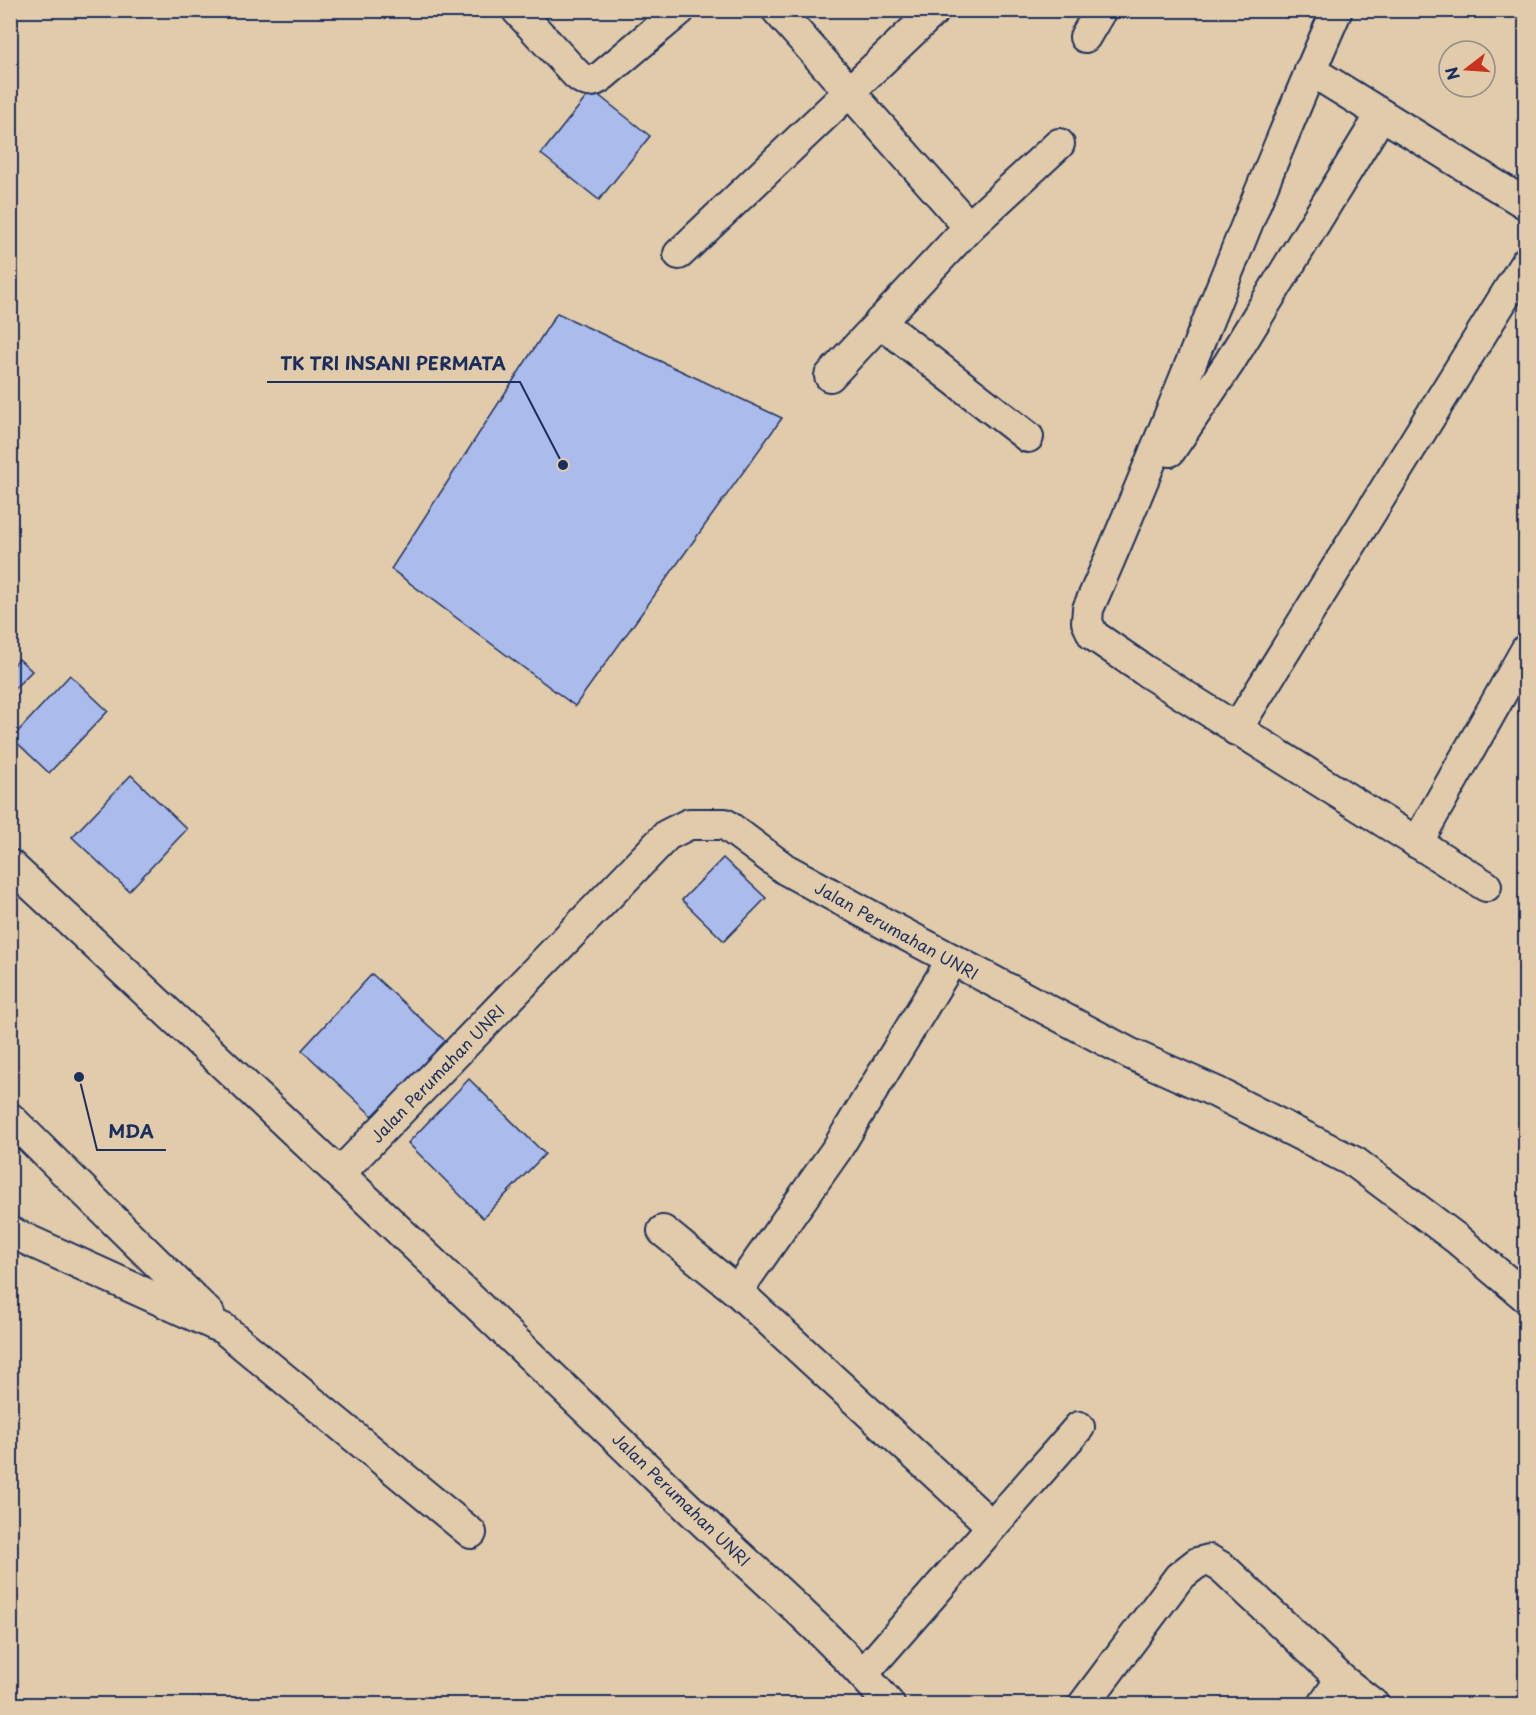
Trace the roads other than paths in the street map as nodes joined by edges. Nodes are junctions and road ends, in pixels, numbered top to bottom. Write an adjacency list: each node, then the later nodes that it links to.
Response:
1 (517, 10): 2 (street)
2 (680, 10)
3 (777, 10): 9 (street)
4 (935, 10): 9 (street)
5 (1101, 10): 7 (street)
6 (1337, 10): 8 (street)
7 (1085, 37)
8 (1310, 70): 10 (street); 19 (street)
9 (850, 91): 13 (street); 14 (street)
10 (1381, 115): 12 (street); 19 (street)
11 (1059, 144): 13 (street)
12 (1526, 204)
13 (969, 227): 16 (street)
14 (679, 254)
15 (1526, 262): 21 (street)
16 (880, 322): 17 (street); 18 (street)
17 (830, 376)
18 (1028, 437)
19 (1136, 501): 21 (street)
20 (1526, 650): 22 (street)
21 (1236, 730): 22 (street)
22 (1418, 843): 24 (street)
23 (10, 865): 27 (street, Jalan Perumahan UNRI)
24 (1486, 886)
25 (952, 960): 27 (street, Jalan Perumahan UNRI); 30 (street); 31 (street, Jalan Perumahan UNRI)
26 (10, 1118): 32 (street)
27 (341, 1172): 36 (street, Jalan Perumahan UNRI)
28 (663, 1231): 30 (street)
29 (10, 1232): 32 (street)
30 (737, 1291): 34 (street)
31 (1526, 1297)
32 (224, 1329): 35 (street)
33 (1079, 1427): 34 (street)
34 (991, 1526): 36 (street)
35 (471, 1533)
36 (863, 1674): 38 (street, Jalan Perumahan UNRI)
37 (1341, 1679): 39 (street); 40 (street); 41 (street)
38 (889, 1704)
39 (1084, 1704)
40 (1324, 1704)
41 (1373, 1704)

